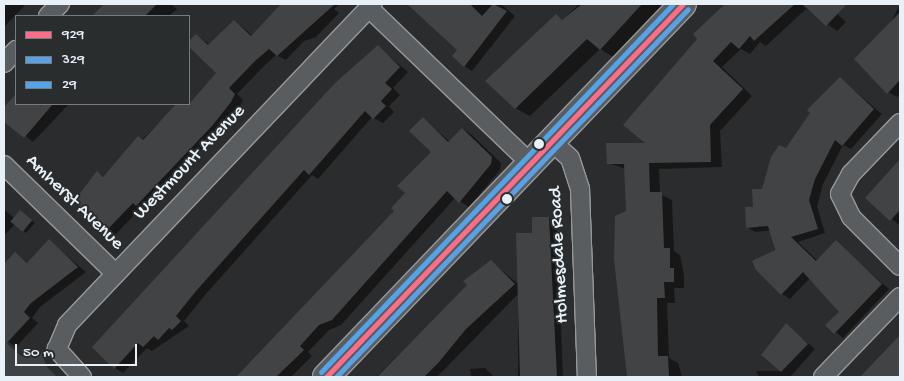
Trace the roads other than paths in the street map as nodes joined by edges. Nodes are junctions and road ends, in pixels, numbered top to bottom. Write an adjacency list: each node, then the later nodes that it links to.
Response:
1 (60, 4): 4 (street)
2 (682, 4): 8 (main road)
3 (371, 6): 9 (street); 12 (street, Westmount Avenue)
4 (49, 15)
5 (15, 51): 6 (street)
6 (4, 62)
7 (900, 123): 11 (street)
8 (551, 141): 9 (main road); 16 (street, Holmesdale Road)
9 (530, 163): 15 (main road)
10 (4, 165): 12 (street, Amherst Avenue)
11 (900, 266)
12 (114, 272): 14 (street, Westmount Avenue)
13 (900, 297): 17 (street)
14 (82, 377)
15 (326, 377)
16 (587, 377)
17 (823, 377)

